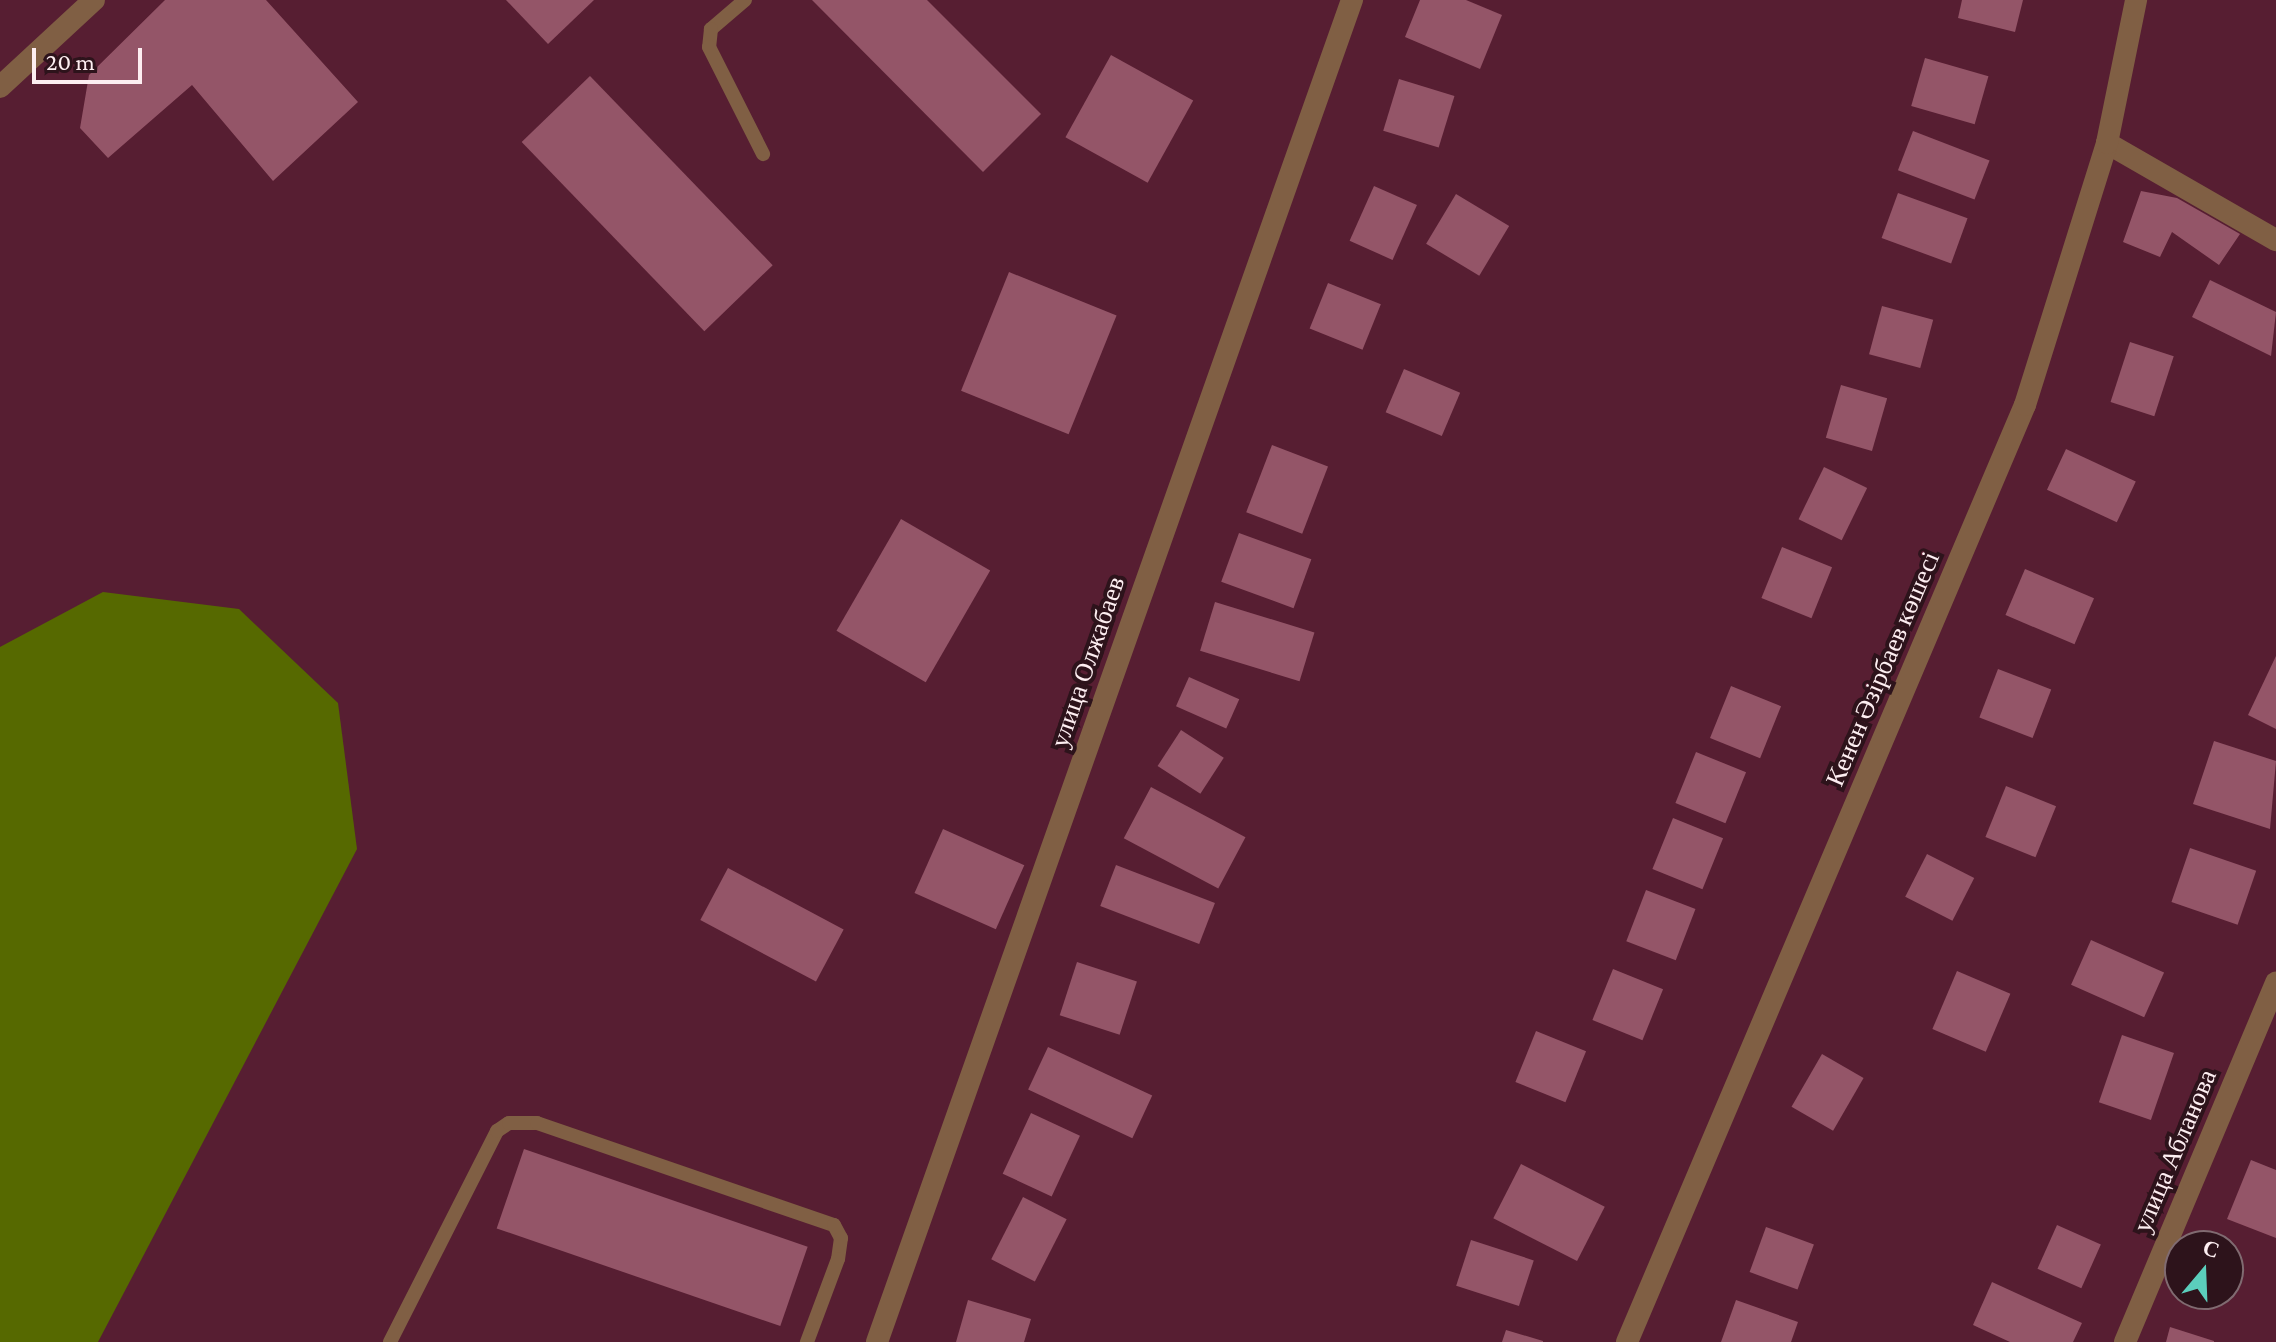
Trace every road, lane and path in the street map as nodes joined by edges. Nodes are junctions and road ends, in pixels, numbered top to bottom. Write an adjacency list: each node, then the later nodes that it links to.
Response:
1 (94, 0): 5 (street)
2 (745, 0): 7 (lane)
3 (1352, 0): 12 (street, улица Олжабаев)
4 (2136, 0): 6 (street, Кенен Әзірбаев көшесі)
5 (0, 87)
6 (2107, 143): 8 (street); 13 (street, Кенен Әзірбаев көшесі)
7 (763, 154)
8 (2276, 240)
9 (2276, 982): 14 (street, улица Абланова)
10 (390, 1342): 11 (lane)
11 (807, 1342)
12 (877, 1342)
13 (1627, 1342)
14 (2125, 1342)

